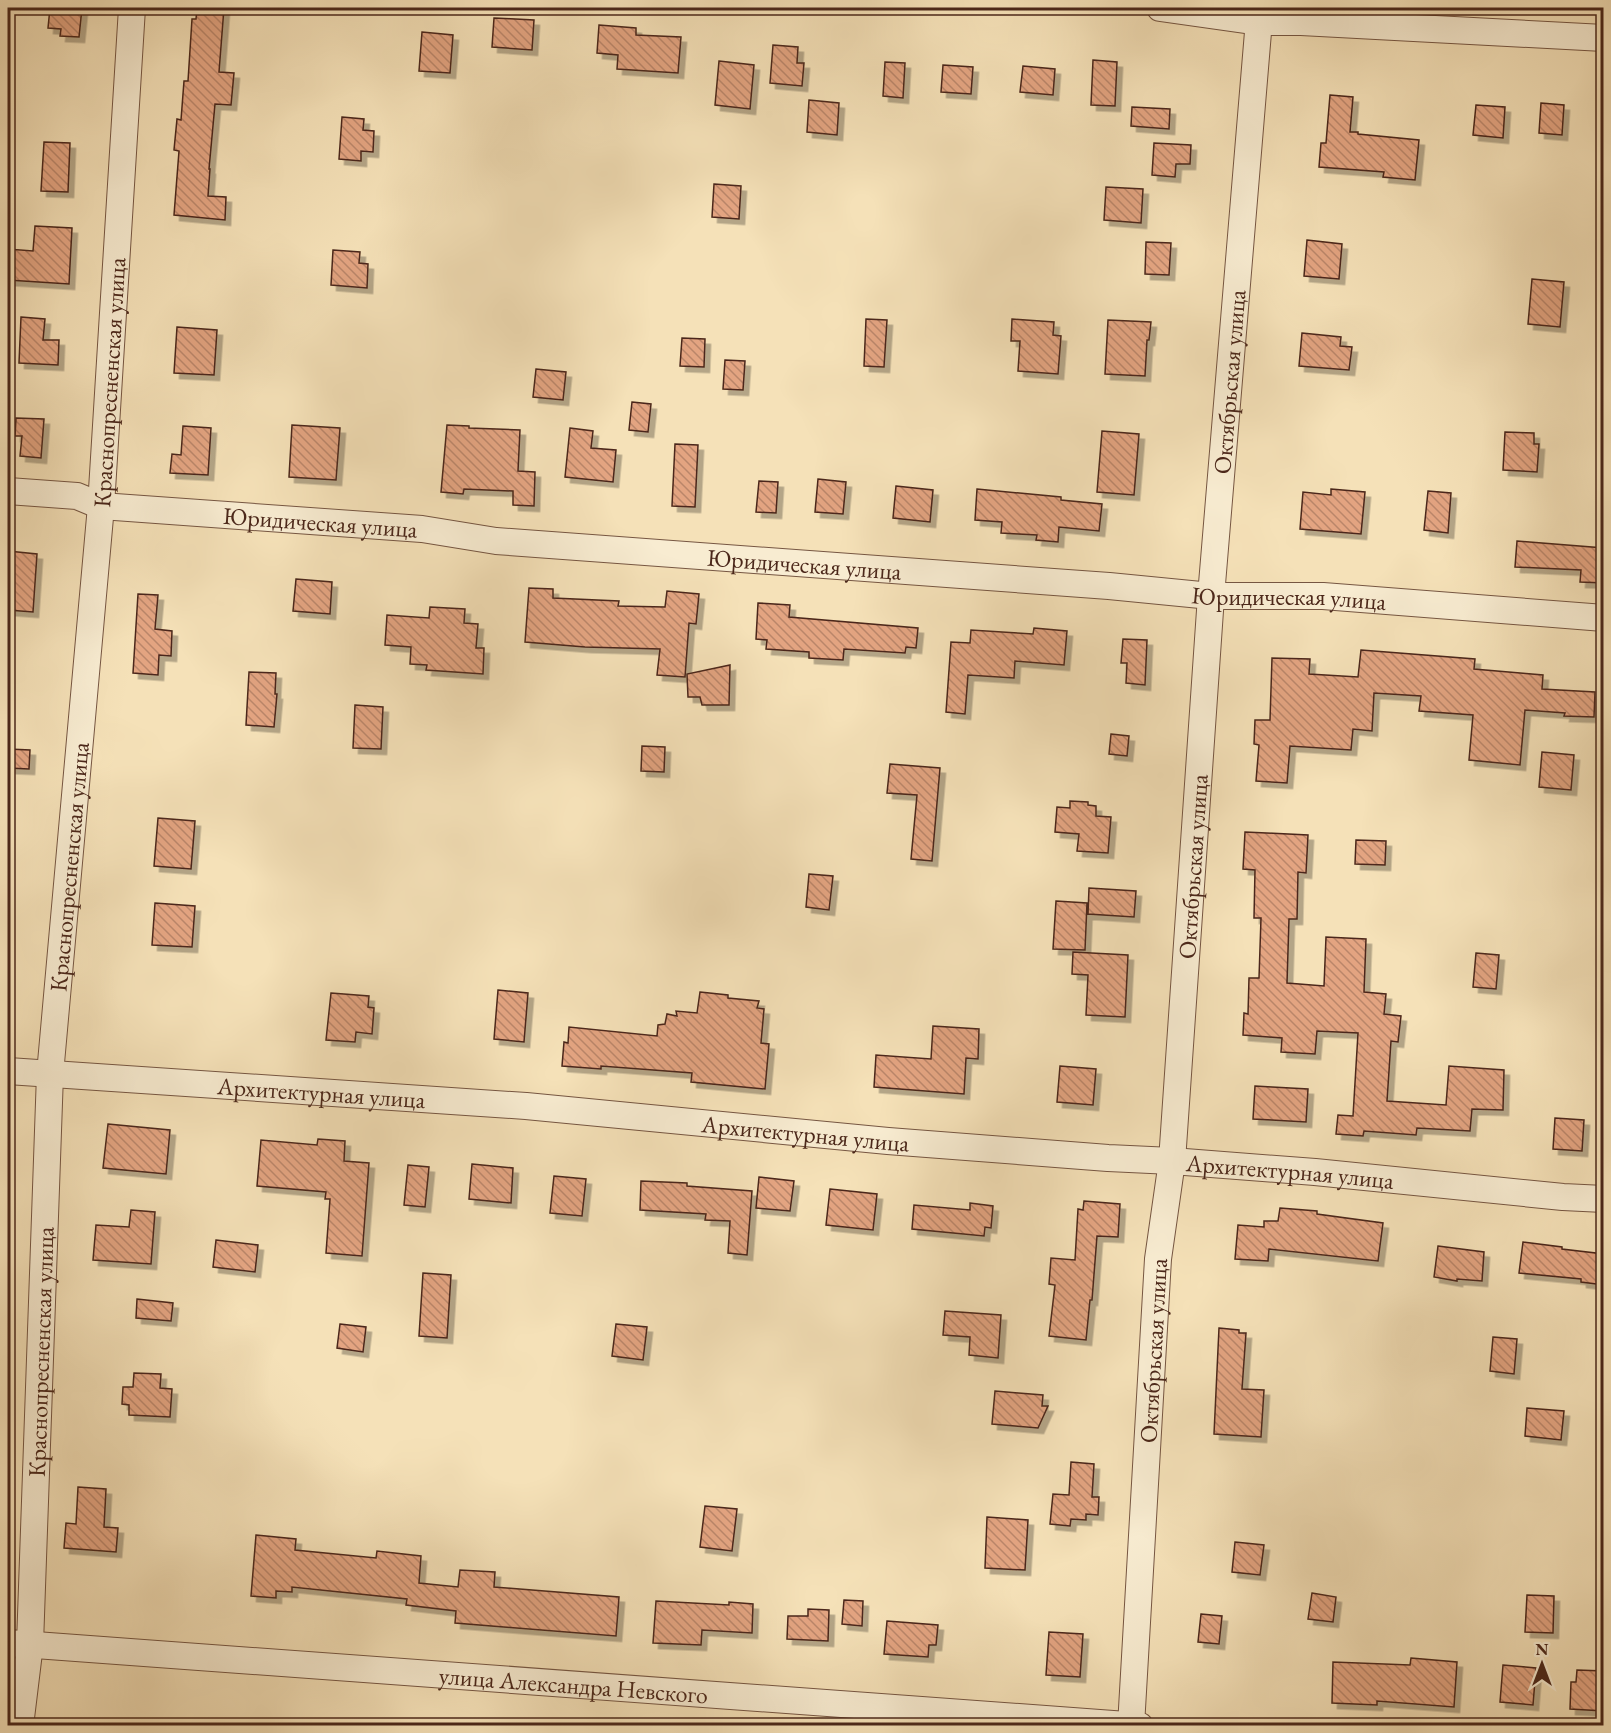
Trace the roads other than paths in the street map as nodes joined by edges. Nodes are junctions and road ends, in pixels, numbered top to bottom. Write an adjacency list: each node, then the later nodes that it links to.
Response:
1 (132, 8): 6 (street, Краснопресненская улица)
2 (1160, 8): 3 (street)
3 (1259, 15): 4 (street); 7 (street, Октябрьская улица)
4 (1604, 38)
5 (8, 491): 6 (street, Юридическая улица)
6 (101, 506): 7 (street, Юридическая улица); 10 (street, Краснопресненская улица)
7 (1211, 596): 8 (street, Юридическая улица); 11 (street, Октябрьская улица)
8 (1604, 618)
9 (8, 1071): 10 (street, Архитектурная улица)
10 (50, 1074): 11 (street, Архитектурная улица); 13 (street, Краснопресненская улица)
11 (1172, 1161): 12 (street, Архитектурная улица); 15 (street, Октябрьская улица)
12 (1604, 1199)
13 (19, 1644): 14 (street, Краснопресненская улица); 15 (street, улица Александра Невского)
14 (20, 1725)
15 (1134, 1725)

